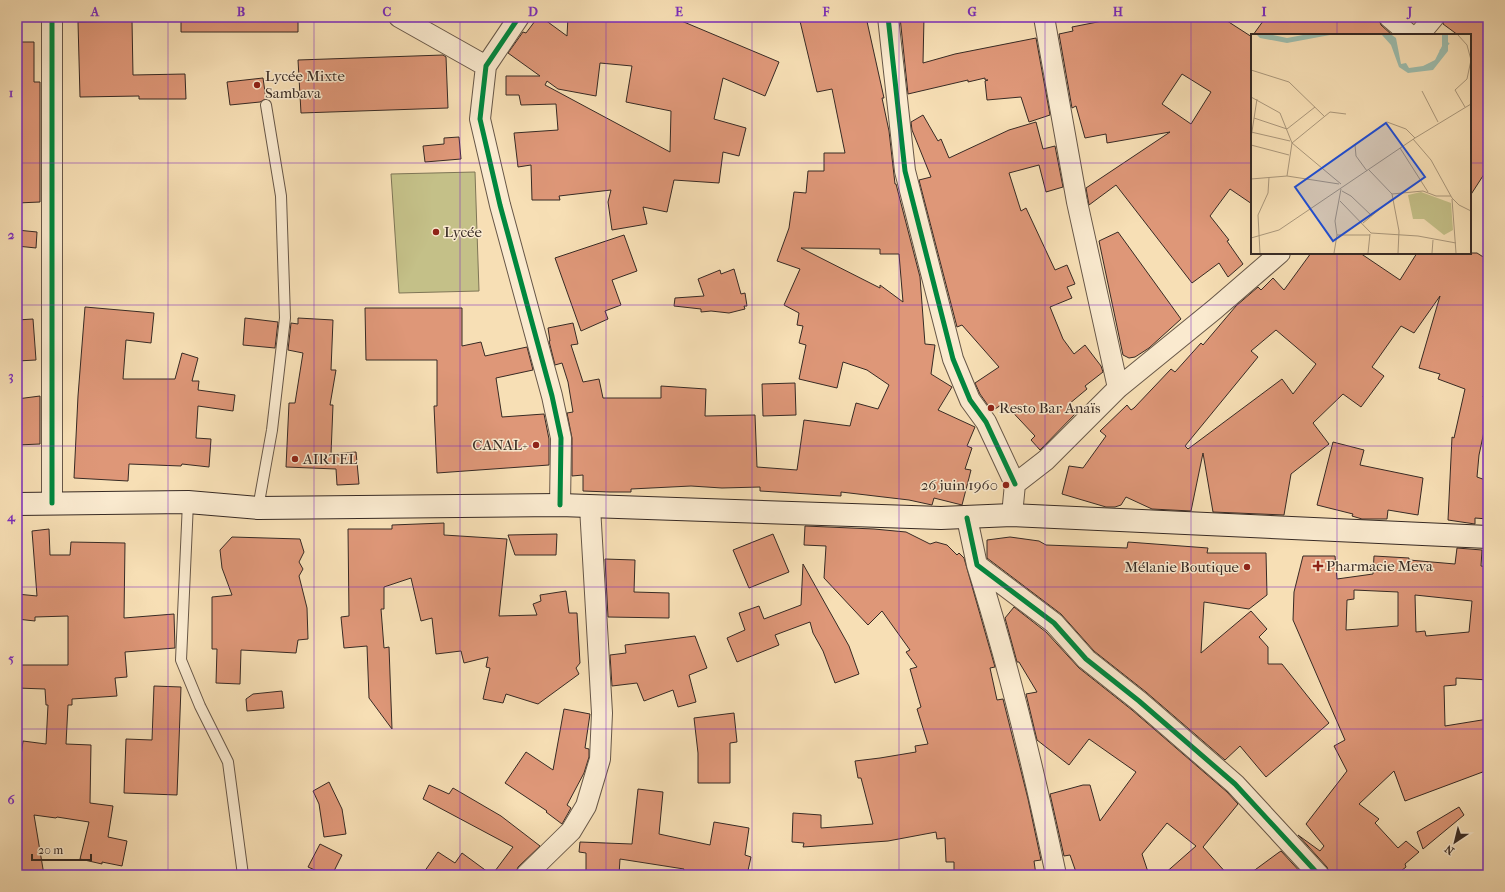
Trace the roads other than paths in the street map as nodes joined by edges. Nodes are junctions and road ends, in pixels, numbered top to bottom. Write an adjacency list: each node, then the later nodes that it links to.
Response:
1 (52, 17): 16 (street)
2 (399, 17): 10 (street)
3 (519, 17): 10 (street)
4 (888, 17): 14 (street)
5 (1044, 17): 13 (street)
6 (1389, 17): 8 (street)
7 (1434, 17): 9 (street)
8 (1409, 34)
9 (1420, 34)
10 (486, 66): 18 (street)
11 (266, 105): 20 (lane)
12 (1279, 254): 13 (street)
13 (1118, 388): 14 (street)
14 (1015, 484): 21 (street)
15 (188, 502): 16 (main road); 20 (main road); 25 (lane)
16 (52, 503): 17 (main road)
17 (17, 504)
18 (560, 505): 19 (main road); 20 (main road)
19 (590, 507): 22 (main road); 26 (street)
20 (258, 508)
21 (1012, 515): 22 (main road); 23 (main road)
22 (967, 518): 24 (street)
23 (1488, 537)
24 (977, 565): 27 (street); 28 (street)
25 (243, 875)
26 (526, 875)
27 (1056, 875)
28 (1319, 875)

